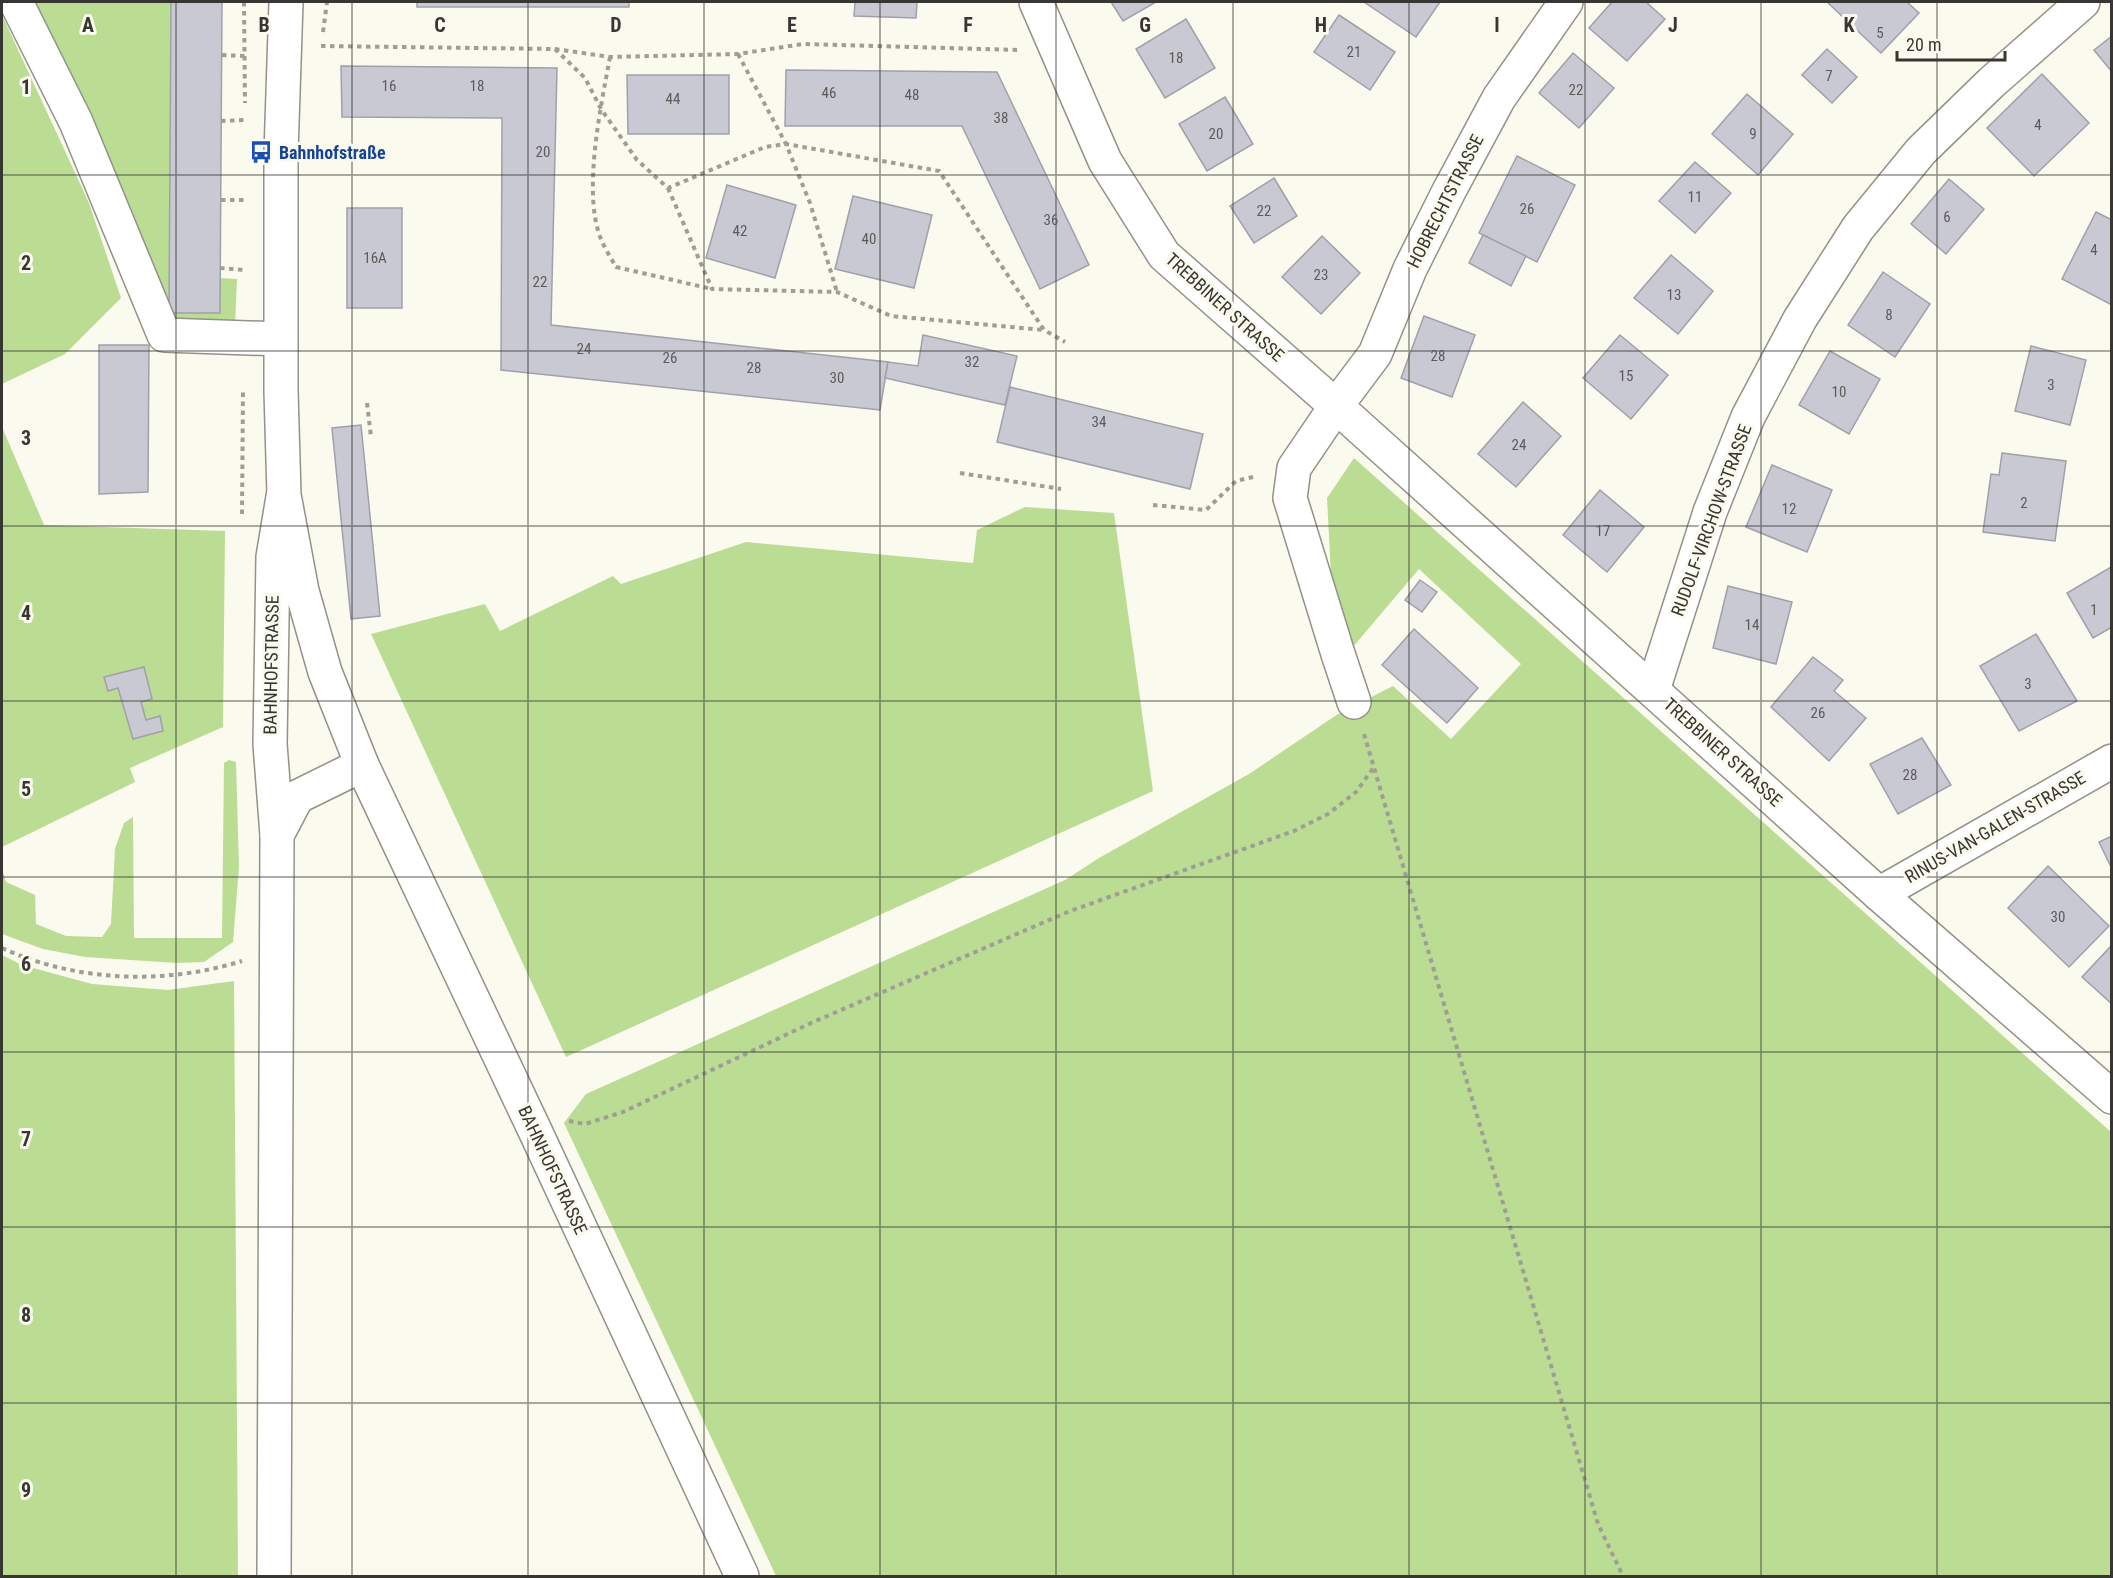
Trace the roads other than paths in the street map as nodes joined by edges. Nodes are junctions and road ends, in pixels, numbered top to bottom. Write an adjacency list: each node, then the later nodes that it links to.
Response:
1 (16, 2): 6 (street)
2 (286, 2): 6 (street, BAHNHOFSTRASSE)
3 (1036, 2): 7 (street, TREBBINER STRASSE)
4 (1566, 2): 7 (street, HOBRECHTSTRASSE)
5 (2083, 2): 9 (street, RUDOLF-VIRCHOW-STRASSE)
6 (280, 339): 8 (street, BAHNHOFSTRASSE)
7 (1336, 406): 9 (street, TREBBINER STRASSE); 10 (street)
8 (284, 495): 12 (street, BAHNHOFSTRASSE); 13 (street, BAHNHOFSTRASSE)
9 (1653, 690): 14 (street, TREBBINER STRASSE)
10 (1354, 702)
11 (2112, 761): 14 (street, RINUS-VAN-GALEN-STRASSE)
12 (362, 765): 13 (street, BAHNHOFSTRASSE); 17 (street, BAHNHOFSTRASSE)
13 (277, 835): 16 (street, BAHNHOFSTRASSE)
14 (1879, 894): 15 (street, TREBBINER STRASSE)
15 (2112, 1097)
16 (274, 1576)
17 (742, 1576)

